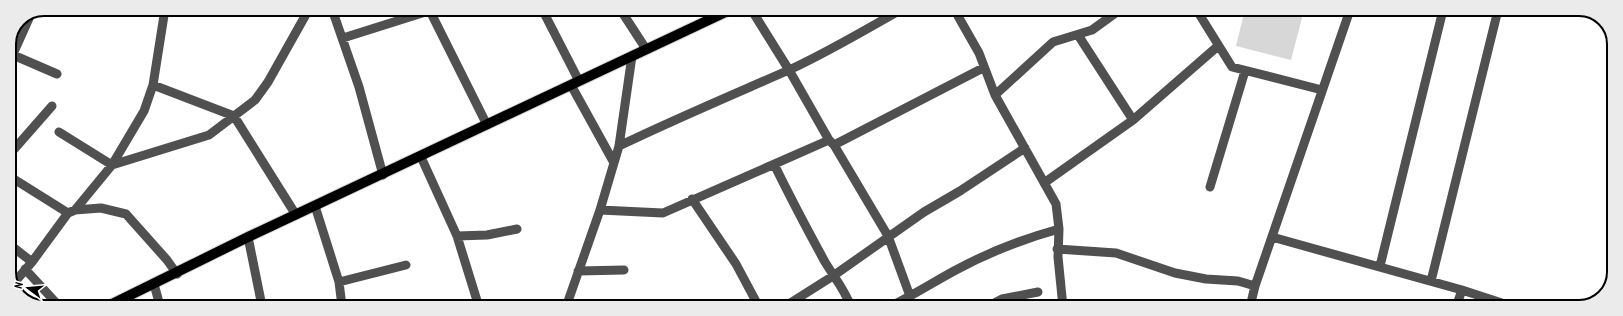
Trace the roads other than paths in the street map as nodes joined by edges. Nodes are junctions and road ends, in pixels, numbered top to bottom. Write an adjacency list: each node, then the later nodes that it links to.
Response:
1 (164, 16): 30 (street)
2 (305, 16): 34 (street)
3 (335, 16): 19 (street)
4 (414, 16): 19 (street)
5 (436, 16): 36 (street)
6 (545, 16): 29 (street)
7 (625, 16): 22 (street)
8 (717, 16): 22 (main road)
9 (756, 16): 26 (street)
10 (890, 16): 26 (street)
11 (958, 16): 25 (street)
12 (1111, 16): 18 (street)
13 (1200, 16): 20 (street)
14 (1348, 16): 31 (street)
15 (1442, 16): 65 (street)
16 (1497, 16): 72 (street)
17 (27, 22): 21 (street)
18 (1078, 35): 32 (street); 35 (street)
19 (343, 38): 46 (street)
20 (1218, 46): 27 (street); 35 (street)
21 (16, 48)
22 (646, 49): 23 (main road)
23 (632, 56): 29 (main road); 39 (street)
24 (16, 61): 28 (street)
25 (983, 68): 32 (street); 38 (street)
26 (789, 70): 38 (street); 39 (street)
27 (1245, 71): 31 (street); 49 (street)
28 (57, 74)
29 (575, 83): 36 (main road); 43 (street)
30 (153, 85): 34 (street); 45 (street)
31 (1322, 90): 60 (street)
32 (994, 95): 41 (street)
33 (52, 106): 40 (street)
34 (234, 116): 45 (street); 54 (street)
35 (1133, 120): 48 (street)
36 (487, 125): 42 (main road)
37 (59, 132): 45 (street)
38 (831, 143): 44 (street); 58 (street)
39 (619, 146): 43 (street)
40 (16, 147)
41 (1025, 148): 48 (street); 58 (street)
42 (421, 157): 46 (main road); 57 (street)
43 (613, 161): 52 (street)
44 (774, 164): 50 (street); 70 (street)
45 (112, 165): 53 (street)
46 (382, 175): 51 (main road)
47 (16, 180): 53 (street)
48 (1044, 183): 56 (street)
49 (1210, 187)
50 (692, 199): 52 (street); 86 (street)
51 (315, 206): 54 (main road); 73 (street)
52 (600, 210): 68 (street)
53 (71, 211): 63 (street); 69 (street)
54 (296, 214): 59 (main road)
55 (517, 229): 57 (street)
56 (1059, 229): 62 (street); 78 (street)
57 (457, 236): 84 (street)
58 (888, 236): 70 (street); 78 (street)
59 (248, 237): 69 (main road); 82 (street)
60 (1272, 237): 65 (street); 75 (street)
61 (16, 249): 63 (street)
62 (1057, 249): 75 (street); 92 (street)
63 (32, 262): 66 (street)
64 (406, 265): 73 (street)
65 (1380, 266): 72 (street)
66 (25, 269): 71 (street); 79 (street)
67 (624, 270): 68 (street)
68 (578, 271): 85 (street)
69 (177, 274): 74 (main road)
70 (833, 276): 87 (street); 88 (street)
71 (17, 279)
72 (1431, 281): 76 (street)
73 (339, 282): 83 (street)
74 (154, 284): 80 (main road); 81 (street)
75 (1255, 286): 93 (street)
76 (1462, 290): 94 (street); 95 (street)
77 (1038, 292): 91 (street)
78 (912, 296): 89 (street); 90 (street)
79 (53, 300)
80 (121, 300)
81 (158, 300)
82 (261, 300)
83 (341, 300)
84 (477, 300)
85 (568, 300)
86 (755, 300)
87 (795, 300)
88 (849, 300)
89 (904, 300)
90 (913, 300)
91 (1000, 300)
92 (1062, 300)
93 (1252, 300)
94 (1458, 300)
95 (1493, 300)

